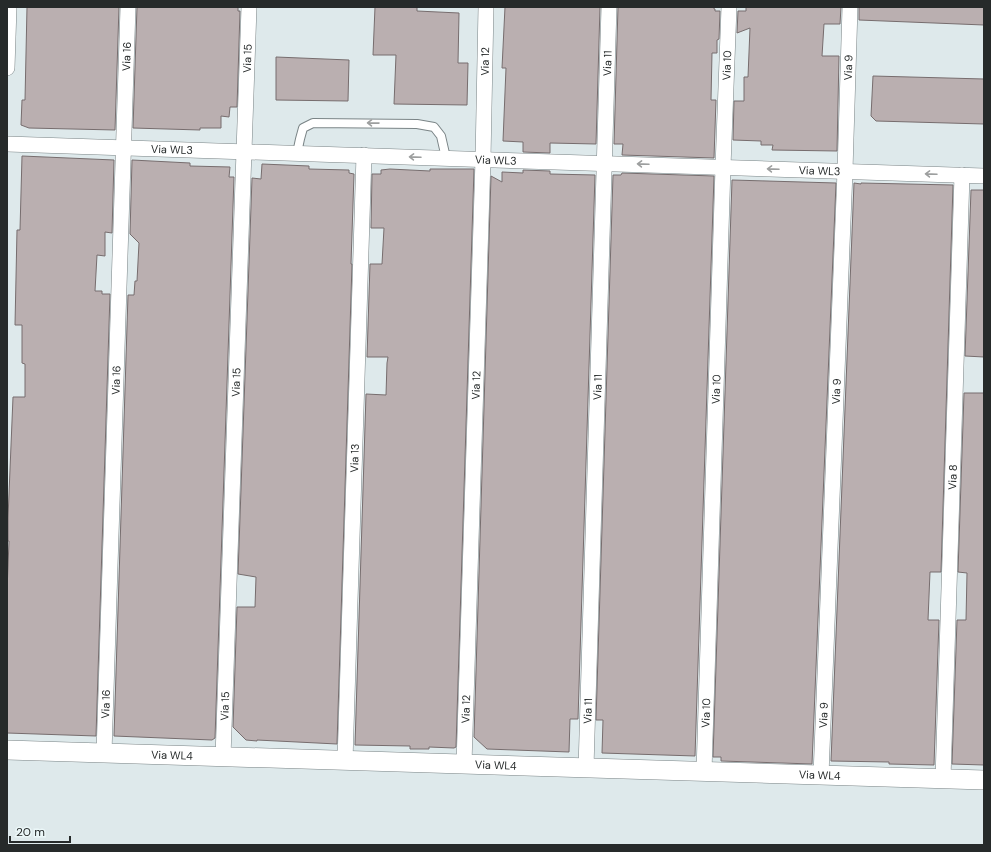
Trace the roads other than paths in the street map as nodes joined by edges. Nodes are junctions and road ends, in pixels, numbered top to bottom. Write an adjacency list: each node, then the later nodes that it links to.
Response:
1 (9, 7): 8 (street)
2 (128, 7): 10 (street, Via 16)
3 (249, 7): 11 (street, Via 15)
4 (486, 7): 15 (street, Via 12)
5 (609, 7): 16 (street, Via 11)
6 (729, 7): 17 (street, Via 10)
7 (850, 7): 18 (street, Via 9)
8 (7, 68)
9 (7, 144): 10 (street, Via WL3)
10 (123, 147): 11 (street, Via WL3); 22 (street, Via 16)
11 (244, 151): 12 (street, Via WL3); 23 (street, Via 15)
12 (297, 153): 13 (street, Via WL3); 14 (lane, one-way to 12)
13 (364, 155): 14 (street, Via WL3, one-way to 13); 24 (street, Via 13)
14 (446, 158): 15 (street, Via WL3)
15 (483, 159): 16 (street, Via WL3); 25 (street, Via 12)
16 (604, 163): 17 (street, Via WL3, one-way to 16); 26 (street, Via 11)
17 (723, 167): 18 (street, Via WL3, one-way to 17); 27 (street, Via 10)
18 (845, 171): 19 (street, Via WL3, one-way to 18); 28 (street, Via 9)
19 (962, 175): 20 (street, Via WL3); 29 (street, Via 8)
20 (984, 176)
21 (7, 750): 22 (street, Via WL4)
22 (104, 753): 23 (street, Via WL4)
23 (223, 757): 24 (street, Via WL4)
24 (345, 761): 25 (street, Via WL4)
25 (464, 764): 26 (street, Via WL4)
26 (586, 768): 27 (street, Via WL4)
27 (704, 772): 28 (street, Via WL4)
28 (821, 775): 29 (street, Via WL4)
29 (943, 779): 30 (street, Via WL4)
30 (984, 780)

